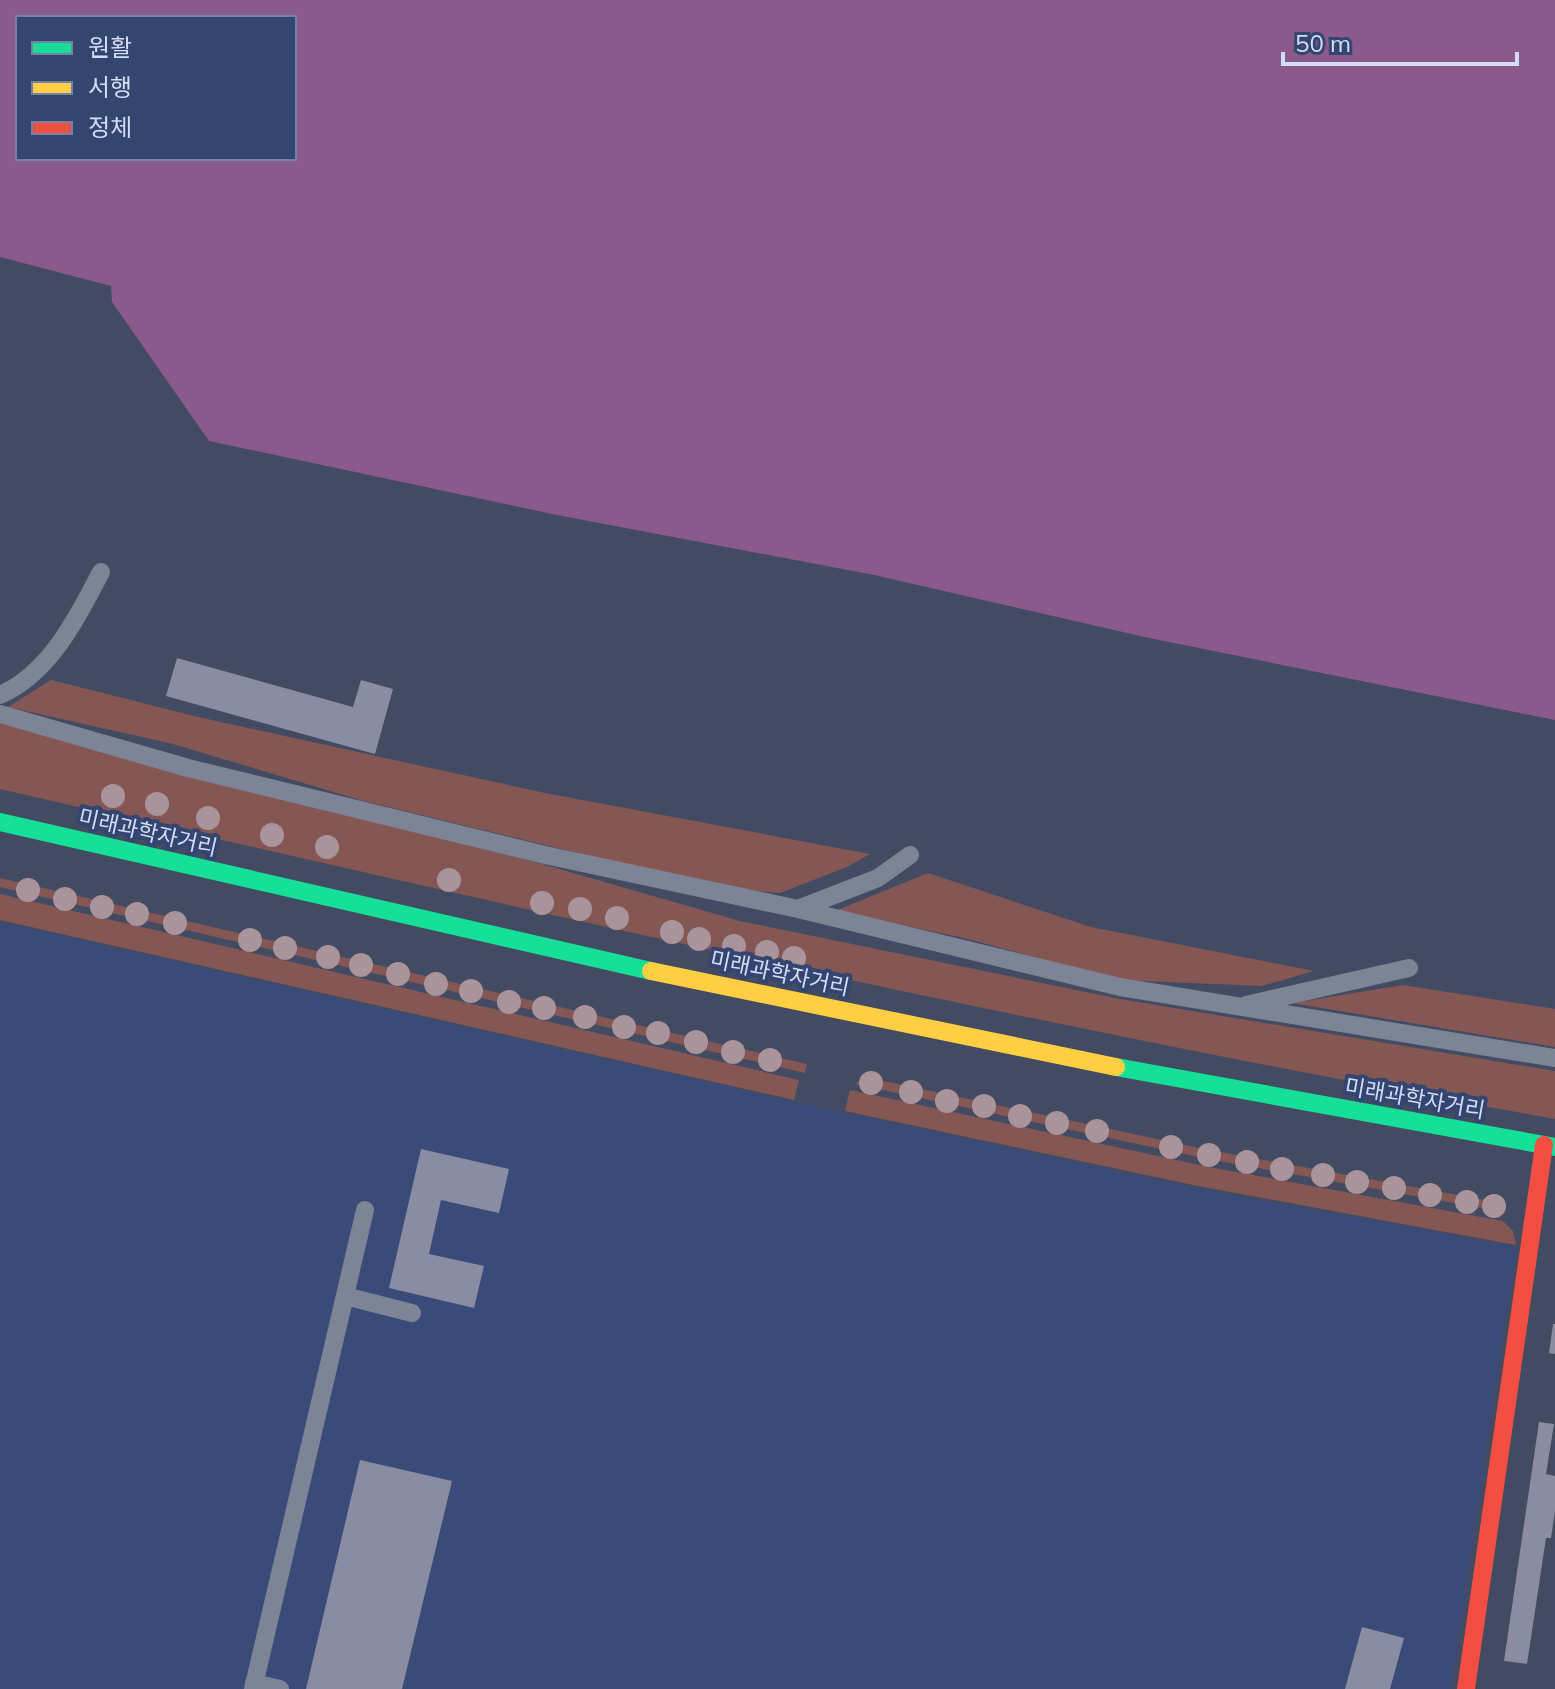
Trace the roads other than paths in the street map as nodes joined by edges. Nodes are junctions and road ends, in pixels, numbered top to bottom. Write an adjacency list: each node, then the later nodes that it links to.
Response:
1 (101, 572): 2 (lane)
2 (0, 695)
3 (0, 714): 6 (lane)
4 (0, 822): 10 (main road, 미래과학자거리)
5 (910, 855): 6 (lane)
6 (798, 909): 8 (lane)
7 (1409, 968): 8 (lane)
8 (1239, 1007): 9 (lane)
9 (1555, 1058)
10 (1550, 1146): 16 (main road)
11 (365, 1210): 12 (lane)
12 (345, 1296): 13 (lane); 14 (lane)
13 (412, 1313)
14 (253, 1686): 15 (lane)
15 (280, 1689)
16 (1466, 1689)

